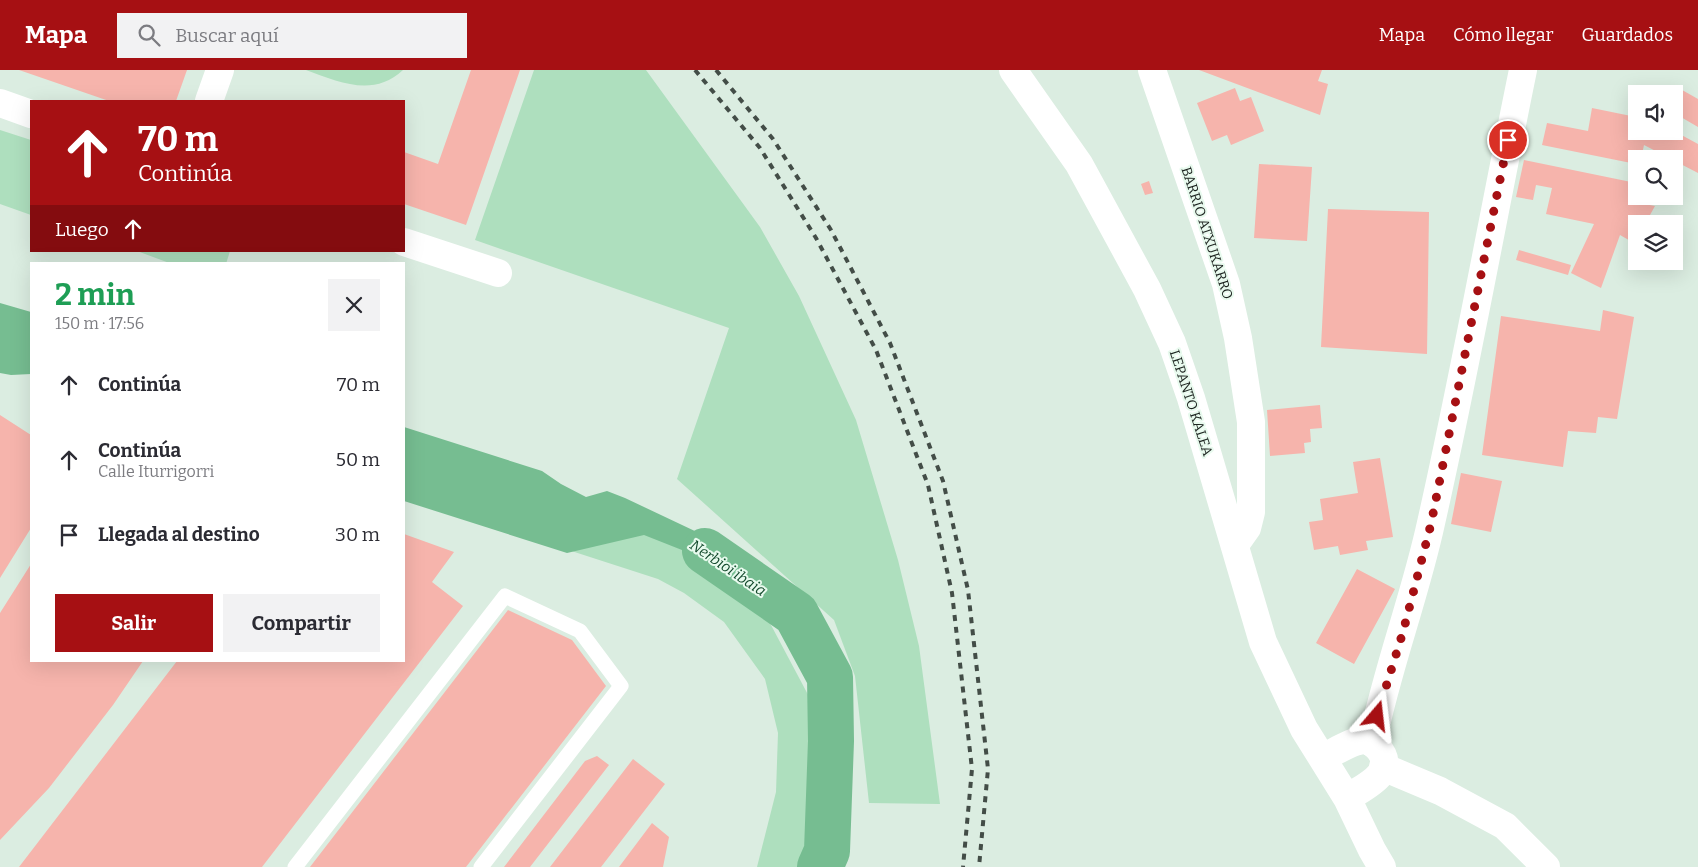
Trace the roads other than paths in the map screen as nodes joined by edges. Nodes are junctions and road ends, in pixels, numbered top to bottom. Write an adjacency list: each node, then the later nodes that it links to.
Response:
1 (220, 70): 5 (street)
2 (1013, 70): 10 (street, LEPANTO KALEA)
3 (1152, 70): 10 (street, BARRIO ATXUKARRO)
4 (1523, 70): 11 (street)
5 (209, 100)
6 (0, 103): 7 (street)
7 (30, 114)
8 (405, 242): 9 (street)
9 (498, 273)
10 (1235, 545): 12 (street, LEPANTO KALEA)
11 (1372, 743): 12 (street); 13 (street)
12 (1324, 757): 14 (street, LEPANTO KALEA)
13 (1383, 767): 14 (street); 18 (street)
14 (1347, 798): 17 (street, LEPANTO KALEA)
15 (295, 867): 16 (lane)
16 (481, 867)
17 (1382, 867)
18 (1546, 867)

